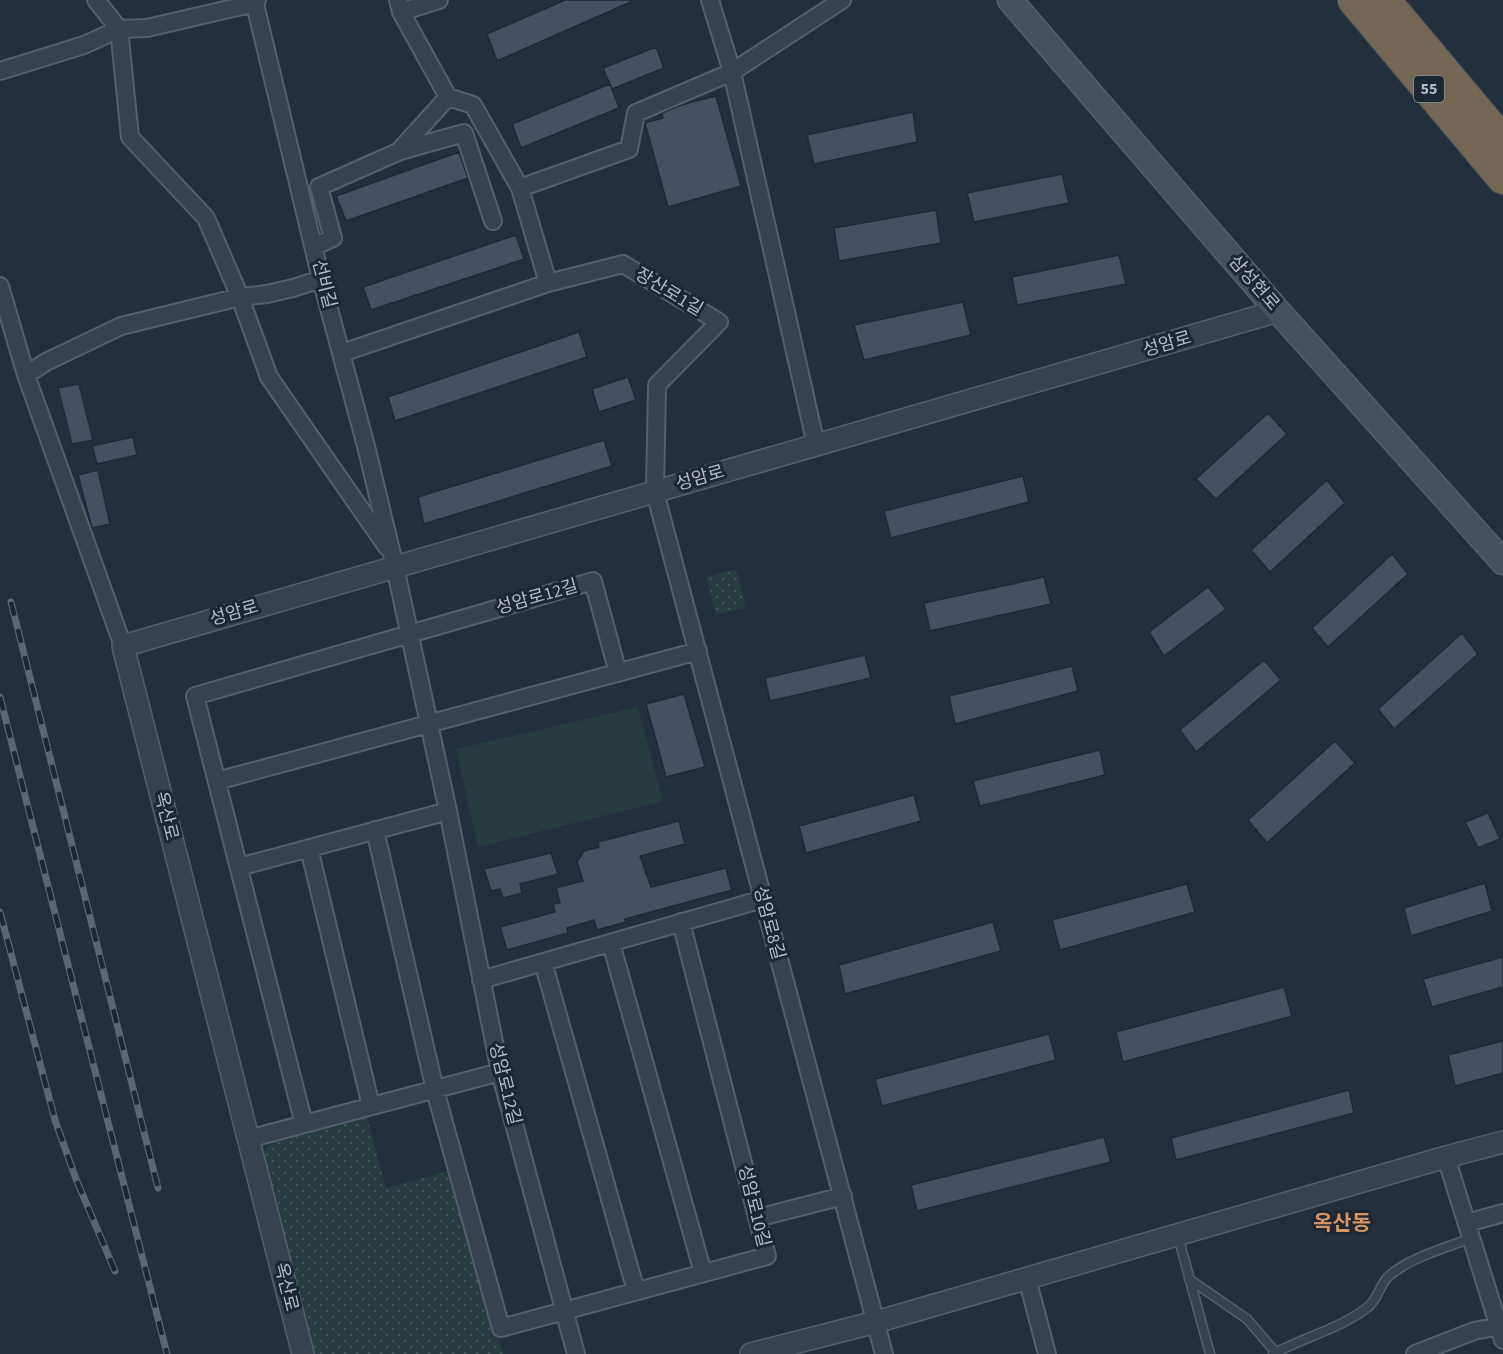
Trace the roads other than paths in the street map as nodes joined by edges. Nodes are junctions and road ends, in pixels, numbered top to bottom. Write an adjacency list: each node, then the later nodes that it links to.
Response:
1 (96, 0): 10 (street)
2 (439, 0): 9 (street)
3 (710, 0): 12 (street)
4 (842, 0): 12 (street)
5 (1010, 0): 24 (main road, 삼성현로)
6 (1354, 0): 16 (highway, 55)
7 (1384, 0): 14 (highway, 55)
8 (256, 1): 10 (street); 19 (street, 선비길)
9 (399, 6): 13 (street)
10 (119, 30): 11 (street); 23 (street)
11 (0, 71)
12 (732, 72): 17 (street); 28 (street)
13 (448, 97): 15 (street); 17 (street)
14 (1503, 142)
15 (400, 151): 18 (street); 19 (street)
16 (1503, 178)
17 (520, 188): 21 (street)
18 (492, 220)
19 (315, 246): 20 (street, 선비길)
20 (321, 279): 23 (street); 26 (street, 선비길)
21 (548, 283): 25 (street, 장산로1길); 26 (street, 장산로1길)
22 (0, 286): 27 (street, 옥산로)
23 (240, 297): 27 (street); 30 (street)
24 (1278, 311): 28 (street, 성암로); 31 (main road, 삼성현로)
25 (719, 322): 29 (street, 성암로8길)
26 (342, 353): 30 (street, 선비길)
27 (26, 375): 33 (street, 옥산로)
28 (816, 445): 29 (street, 성암로)
29 (655, 492): 30 (street, 성암로); 34 (street, 성암로8길)
30 (394, 561): 32 (street, 성암로12길); 33 (street, 성암로)
31 (1503, 562)
32 (410, 634): 35 (street, 성암로12길); 36 (street, 성암로12길); 37 (street, 성암로12길)
33 (123, 646): 51 (street, 옥산로)
34 (698, 651): 35 (street); 42 (street, 성암로8길)
35 (618, 673): 36 (street)
36 (430, 723): 37 (street); 38 (street, 성암로12길)
37 (217, 782): 41 (street)
38 (448, 811): 39 (street); 46 (street, 성암로12길)
39 (375, 830): 40 (street); 48 (street)
40 (309, 848): 41 (street); 49 (street)
41 (239, 867): 50 (street)
42 (762, 899): 43 (street); 54 (street, 성암로8길)
43 (681, 922): 44 (street); 56 (street, 성암로10길)
44 (611, 943): 45 (street); 59 (street)
45 (543, 962): 46 (street); 62 (street)
46 (481, 980): 47 (street, 성암로12길)
47 (500, 1072): 48 (street); 63 (street, 성암로12길)
48 (435, 1090): 49 (street); 63 (street, 성암로10길)
49 (371, 1106): 50 (street)
50 (304, 1124): 51 (street)
51 (248, 1138): 66 (street, 옥산로)
52 (1503, 1142): 53 (street)
53 (1446, 1157): 57 (street); 58 (street)
54 (843, 1196): 56 (street); 64 (street, 성암로8길)
55 (1503, 1213): 57 (street)
56 (757, 1218): 59 (street, 성암로10길)
57 (1469, 1231): 65 (street); 72 (lane)
58 (1178, 1234): 60 (street); 61 (lane)
59 (703, 1273): 62 (street, 성암로10길)
60 (1027, 1278): 64 (street); 70 (street)
61 (1189, 1279): 71 (lane); 72 (lane)
62 (636, 1291): 63 (street, 성암로10길)
63 (566, 1310): 67 (street, 성암로12길)
64 (876, 1322): 68 (street); 69 (street, 성암로8길)
65 (1501, 1333): 73 (street)
66 (303, 1354)
67 (576, 1354)
68 (751, 1354)
69 (884, 1354)
70 (1047, 1354)
71 (1210, 1354)
72 (1276, 1354)
73 (1415, 1354)

